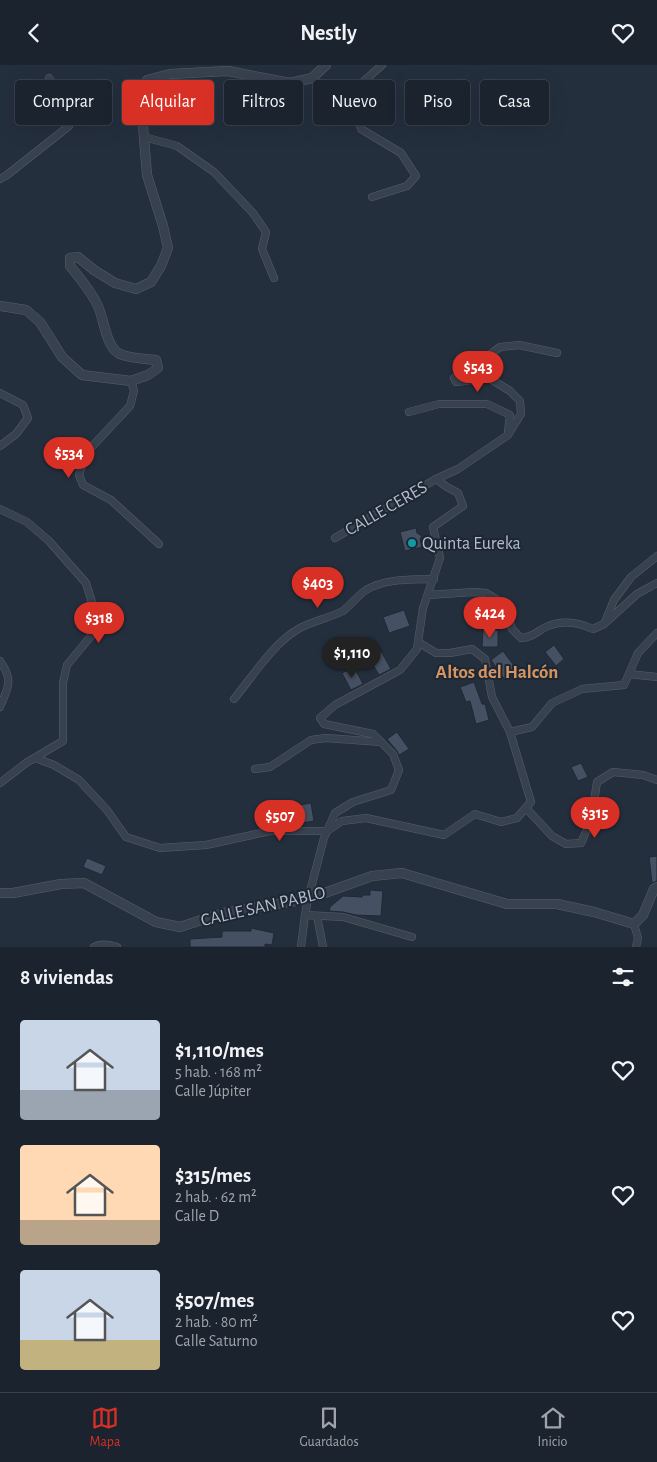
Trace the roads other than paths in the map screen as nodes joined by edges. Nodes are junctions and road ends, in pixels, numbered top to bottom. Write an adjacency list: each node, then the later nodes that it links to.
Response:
1 (326, 65): 4 (street)
2 (382, 65): 6 (street)
3 (49, 78): 5 (street)
4 (144, 137): 7 (street); 10 (street)
5 (0, 179)
6 (372, 197)
7 (274, 278)
8 (0, 306): 10 (street)
9 (557, 353): 13 (street)
10 (131, 381): 18 (street)
11 (0, 393): 14 (street)
12 (409, 412): 13 (street)
13 (508, 435): 15 (street, CALLE CERES)
14 (0, 446)
15 (436, 479): 17 (street, CALLE CERES); 20 (street)
16 (0, 509): 33 (street)
17 (335, 538)
18 (160, 544)
19 (657, 556): 23 (street)
20 (434, 579): 22 (street); 29 (street)
21 (657, 583): 23 (street)
22 (428, 595): 23 (street); 25 (street)
23 (604, 625)
24 (657, 633): 27 (street)
25 (418, 642): 31 (street); 32 (street)
26 (0, 661): 30 (street)
27 (628, 674): 28 (street); 31 (street)
28 (657, 677)
29 (234, 699)
30 (0, 707)
31 (510, 733): 37 (street)
32 (381, 742): 34 (street); 38 (street)
33 (35, 758): 36 (street); 38 (street)
34 (255, 769)
35 (657, 780): 37 (street)
36 (0, 783)
37 (526, 808): 38 (street)
38 (327, 831): 41 (street)
39 (657, 887): 44 (street)
40 (0, 893): 41 (street, CALLE SAN PABLO)
41 (308, 899): 42 (street); 44 (street, CALLE SAN PABLO)
42 (305, 915): 43 (street); 48 (street)
43 (317, 916): 45 (street); 49 (street)
44 (634, 924): 50 (street)
45 (412, 937)
46 (94, 947): 47 (street)
47 (116, 947)
48 (301, 947)
49 (323, 947)
50 (636, 947)

